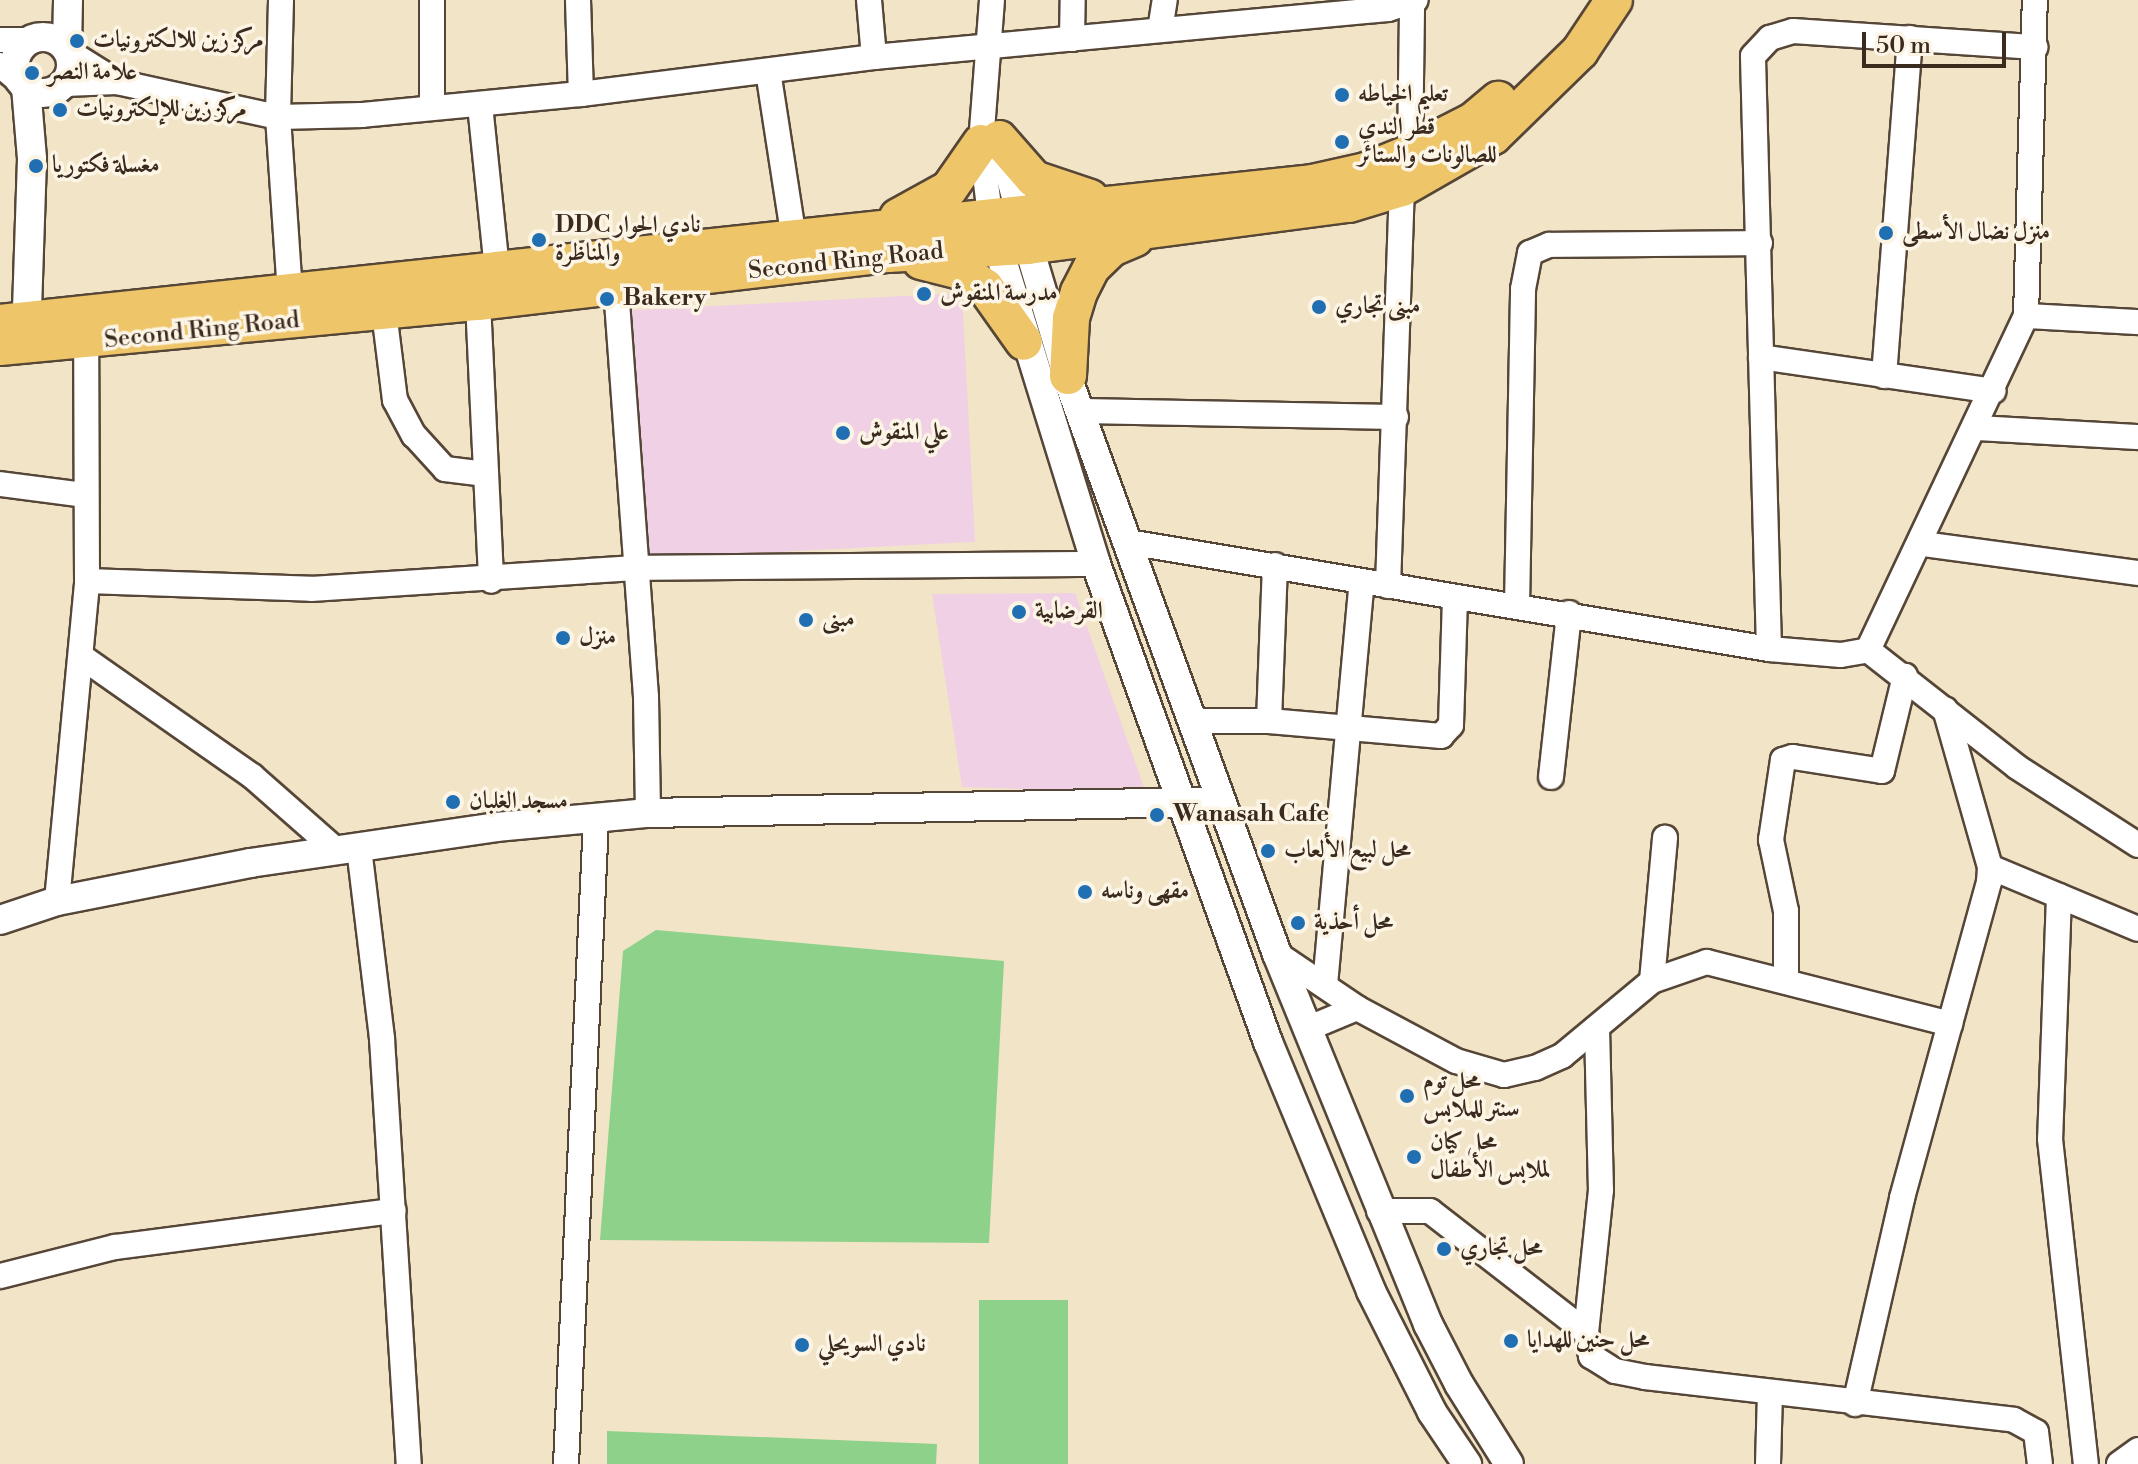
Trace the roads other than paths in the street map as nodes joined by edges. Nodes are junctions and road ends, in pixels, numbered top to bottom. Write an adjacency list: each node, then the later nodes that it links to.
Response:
1 (59, 0): 15 (street)
2 (68, 0): 21 (street)
3 (281, 0): 30 (street)
4 (432, 0): 29 (street)
5 (578, 0): 27 (street)
6 (869, 0): 22 (street)
7 (992, 0): 20 (street)
8 (1073, 0): 17 (street)
9 (1165, 0): 14 (street)
10 (1585, 0): 32 (main road, Second Ring Road)
11 (1614, 0): 34 (main road, Second Ring Road)
12 (2035, 0): 19 (street)
13 (1414, 1): 14 (street); 32 (street)
14 (1160, 30): 17 (street)
15 (33, 38): 18 (street); 21 (street); 24 (street)
16 (1910, 38): 19 (street); 40 (street); 53 (street)
17 (1072, 39): 20 (street)
18 (0, 40)
19 (2035, 47): 46 (street)
20 (991, 49): 22 (street); 31 (street)
21 (68, 50): 25 (street); 26 (street)
22 (874, 57): 23 (street)
23 (768, 71): 27 (street); 38 (street)
24 (15, 78): 26 (street); 33 (street)
25 (117, 82): 26 (street); 30 (street)
26 (61, 87): 33 (street)
27 (581, 94): 28 (street)
28 (480, 105): 29 (street); 41 (street)
29 (432, 107): 30 (street)
30 (278, 117): 43 (street)
31 (990, 141): 35 (main road); 36 (street); 39 (main road)
32 (1410, 153): 35 (main road, Second Ring Road)
33 (32, 159): 48 (street)
34 (1402, 188): 37 (main road, Second Ring Road); 56 (street)
35 (1107, 203): 36 (main road, Second Ring Road)
36 (1008, 230): 37 (main road, Second Ring Road); 39 (main road, Second Ring Road); 49 (street); 52 (street)
37 (1151, 231): 52 (main road)
38 (794, 238): 39 (main road, Second Ring Road); 41 (main road, Second Ring Road)
39 (876, 242): 42 (main road, Second Ring Road); 49 (main road)
40 (1760, 243): 51 (street); 73 (street)
41 (497, 270): 43 (main road, Second Ring Road)
42 (616, 288): 44 (main road, Second Ring Road); 66 (street)
43 (290, 294): 48 (main road, Second Ring Road)
44 (478, 302): 45 (main road, Second Ring Road); 59 (street)
45 (384, 312): 50 (main road, Second Ring Road); 59 (street)
46 (2026, 316): 47 (street); 54 (street)
47 (2138, 322)
48 (13, 334): 50 (main road, Second Ring Road)
49 (1024, 342): 64 (street)
50 (86, 343): 61 (street)
51 (1761, 357): 53 (street); 75 (street)
52 (1068, 376): 55 (street)
53 (1884, 376): 54 (street)
54 (1994, 391): 57 (street)
55 (1082, 411): 56 (street); 62 (street)
56 (1396, 417): 71 (street)
57 (1976, 428): 58 (street); 63 (street)
58 (2138, 437)
59 (486, 474): 69 (street)
60 (0, 484): 61 (street)
61 (85, 495): 68 (street)
62 (1128, 542): 65 (street); 80 (street)
63 (1923, 544): 67 (street); 76 (street)
64 (1096, 564): 66 (street); 85 (street)
65 (1275, 565): 70 (street); 81 (street)
66 (635, 568): 69 (street); 86 (street)
67 (2138, 573)
68 (87, 581): 69 (street); 77 (street)
69 (491, 581)
70 (1362, 582): 71 (street); 82 (street)
71 (1388, 586): 72 (street)
72 (1455, 597): 73 (street); 82 (street)
73 (1517, 606): 74 (street)
74 (1569, 613): 75 (street); 83 (street)
75 (1769, 649): 76 (street)
76 (1868, 650): 78 (street)
77 (82, 657): 90 (street); 93 (street)
78 (1905, 676): 79 (street); 97 (street)
79 (1945, 709): 89 (street); 91 (street)
80 (1192, 721): 81 (street); 84 (street)
81 (1269, 721): 82 (street)
82 (1346, 727): 99 (street)
83 (1551, 777)
84 (1222, 800): 85 (street); 96 (street)
85 (1184, 804): 86 (street); 113 (street)
86 (648, 813): 87 (street)
87 (596, 821): 90 (street); 112 (street)
88 (1665, 838): 98 (street)
89 (2138, 845)
90 (347, 849): 93 (street); 104 (street)
91 (1990, 867): 92 (street); 101 (street)
92 (2059, 896): 95 (street); 117 (street)
93 (57, 901): 94 (street)
94 (0, 920)
95 (2138, 929)
96 (1277, 954): 99 (street); 102 (street)
97 (1786, 978): 98 (street); 101 (street)
98 (1652, 981): 103 (street)
99 (1325, 985): 100 (street)
100 (1357, 1008): 102 (street); 103 (street)
101 (1950, 1024): 109 (street)
102 (1309, 1028): 105 (street)
103 (1597, 1028): 107 (street)
104 (394, 1211): 106 (street); 111 (street)
105 (1379, 1211): 107 (street); 114 (street)
106 (0, 1276)
107 (1586, 1332): 108 (street)
108 (1770, 1393): 109 (street); 115 (street)
109 (1855, 1404): 116 (street)
110 (2138, 1450): 118 (street)
111 (409, 1464)
112 (566, 1464)
113 (1467, 1464)
114 (1509, 1464)
115 (1768, 1464)
116 (2040, 1464)
117 (2086, 1464)
118 (2119, 1464)

